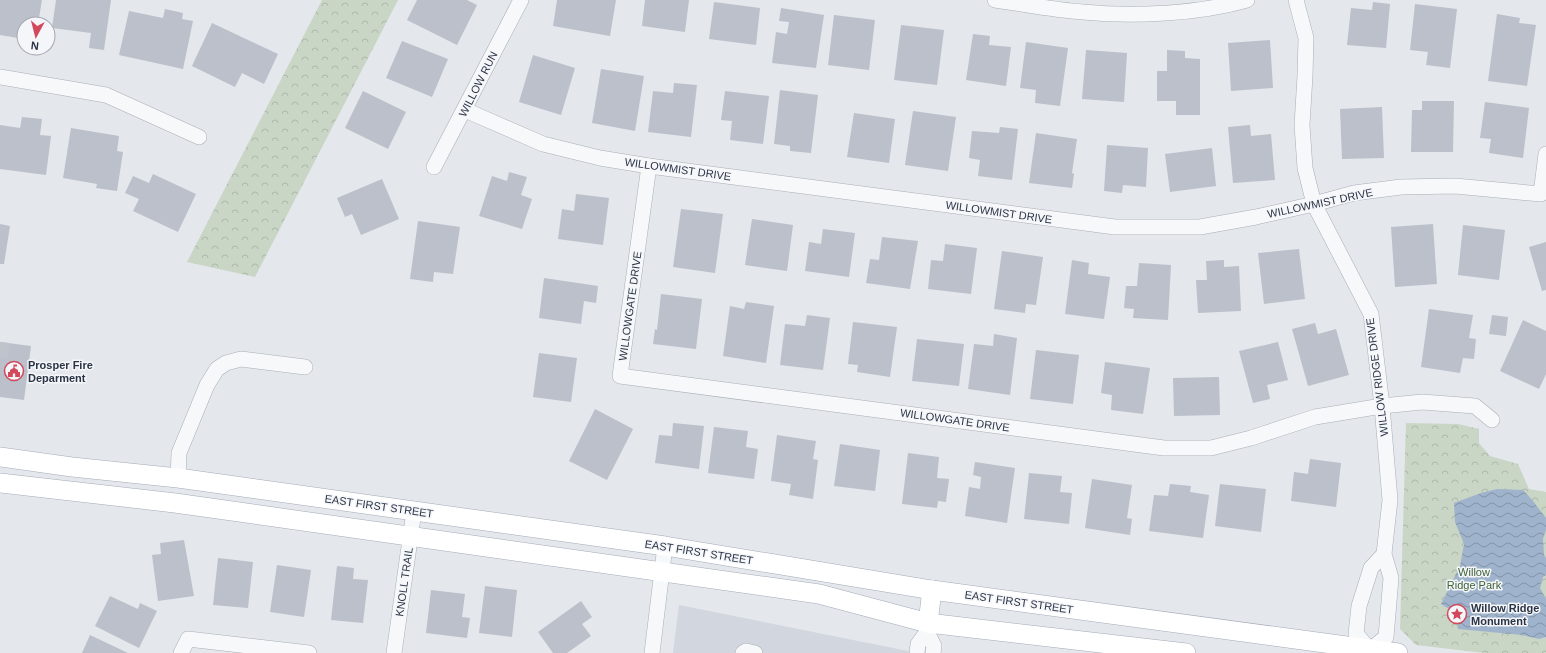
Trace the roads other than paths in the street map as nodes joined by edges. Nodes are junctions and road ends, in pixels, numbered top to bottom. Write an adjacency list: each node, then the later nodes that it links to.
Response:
1 (521, 0): 6 (street, WILLOW RUN)
2 (995, 0): 3 (street)
3 (1246, 0)
4 (1296, 0): 11 (street, WILLOW RIDGE DRIVE)
5 (0, 77): 7 (street)
6 (465, 110): 9 (street, WILLOWMIST DRIVE); 10 (street, WILLOW RUN)
7 (200, 137)
8 (1546, 154): 11 (street, WILLOWMIST DRIVE)
9 (649, 166): 11 (street, WILLOWMIST DRIVE); 13 (street, WILLOWGATE DRIVE)
10 (434, 167)
11 (1314, 204): 13 (street, WILLOW RIDGE DRIVE)
12 (305, 367): 16 (street)
13 (1382, 406): 14 (street, WILLOWGATE DRIVE); 22 (street, WILLOW RIDGE DRIVE)
14 (1492, 420)
15 (0, 456): 16 (main road, EAST FIRST STREET)
16 (178, 478): 18 (main road); 19 (main road, EAST FIRST STREET)
17 (0, 483): 18 (main road)
18 (175, 503): 20 (main road)
19 (414, 511): 20 (street, KNOLL TRAIL); 21 (main road, EAST FIRST STREET)
20 (410, 537): 23 (main road); 29 (street, KNOLL TRAIL)
21 (665, 546): 23 (street); 24 (main road, EAST FIRST STREET)
22 (1384, 554): 26 (street, WILLOW RIDGE DRIVE); 26 (street)
23 (662, 572): 25 (main road); 30 (street)
24 (932, 590): 25 (main road); 26 (main road, EAST FIRST STREET)
25 (928, 627): 33 (street); 34 (street); 35 (main road)
26 (1370, 651): 36 (main road, EAST FIRST STREET)
27 (180, 653): 28 (street)
28 (309, 653)
29 (394, 653)
30 (652, 653)
31 (743, 653): 32 (street)
32 (755, 653)
33 (916, 653)
34 (933, 653)
35 (1186, 653)
36 (1398, 653)

